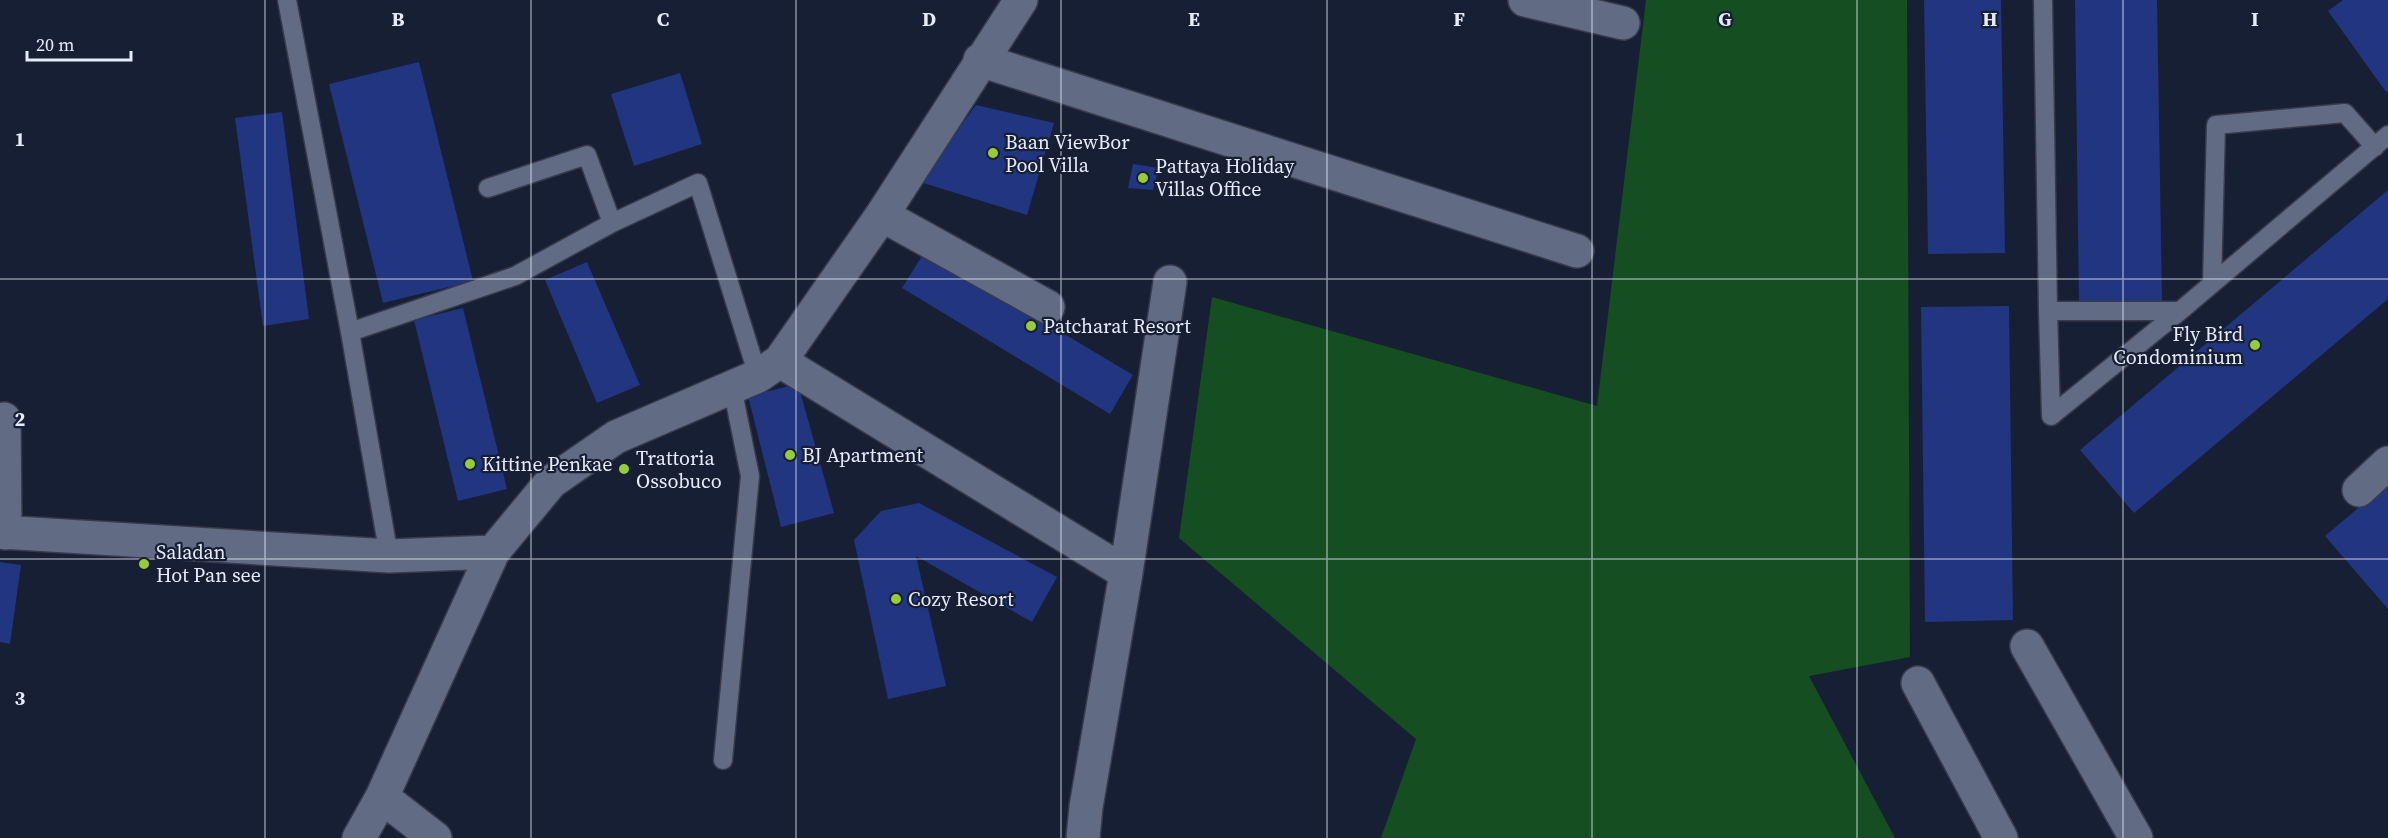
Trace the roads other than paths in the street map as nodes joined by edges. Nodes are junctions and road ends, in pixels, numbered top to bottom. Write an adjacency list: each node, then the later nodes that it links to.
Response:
1 (287, 0): 17 (lane)
2 (1020, 0): 6 (street)
3 (1525, 0): 5 (street)
4 (2043, 0): 15 (lane)
5 (1623, 23)
6 (980, 60): 9 (street); 11 (street)
7 (2381, 141): 13 (lane); 13 (lane)
8 (488, 188): 10 (lane)
9 (882, 215): 14 (street); 18 (street)
10 (612, 224): 17 (lane); 18 (lane)
11 (1577, 251)
12 (1170, 282): 25 (street)
13 (2212, 284): 16 (lane)
14 (1048, 307)
15 (2048, 310): 16 (lane); 16 (lane)
16 (2180, 311)
17 (350, 332): 24 (lane)
18 (756, 375): 23 (street); 25 (street); 28 (lane)
19 (4, 419): 22 (street)
20 (2388, 463): 21 (street)
21 (2360, 490)
22 (3, 532): 24 (street)
23 (494, 552): 24 (street); 29 (street)
24 (389, 556)
25 (1126, 573): 32 (street)
26 (2027, 646): 34 (street)
27 (1918, 682): 33 (street)
28 (723, 760)
29 (382, 797): 30 (street); 31 (street)
30 (359, 838)
31 (435, 838)
32 (1083, 838)
33 (2001, 838)
34 (2136, 838)

